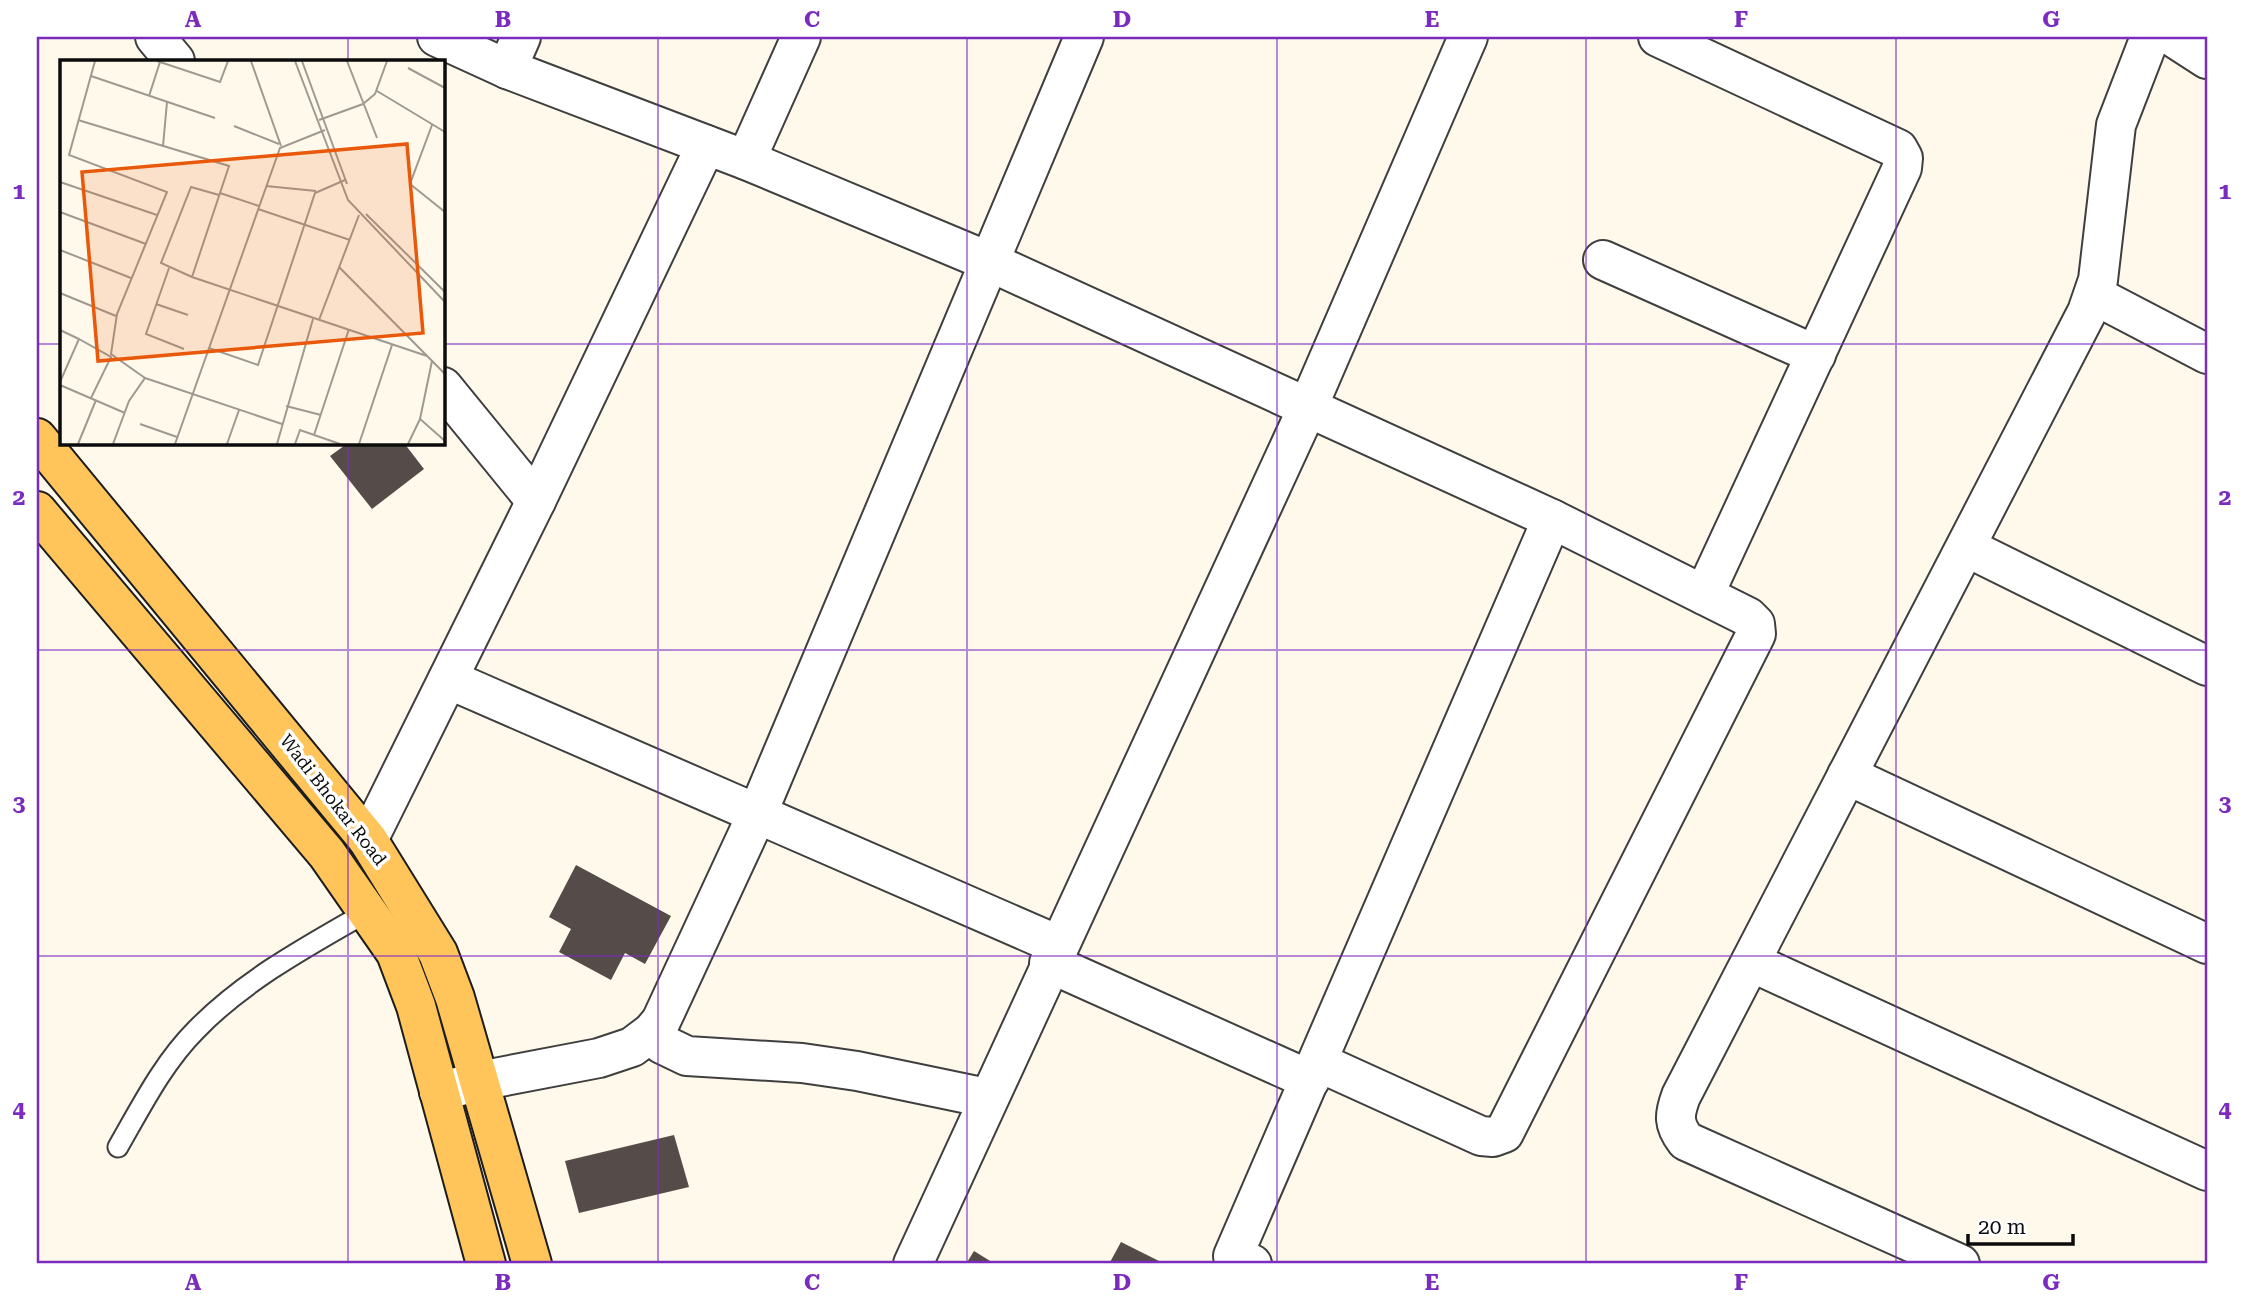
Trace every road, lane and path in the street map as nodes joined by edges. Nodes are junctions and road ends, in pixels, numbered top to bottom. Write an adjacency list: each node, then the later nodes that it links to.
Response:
1 (155, 37): 11 (street)
2 (437, 37): 9 (street)
3 (801, 37): 13 (street)
4 (1084, 37): 15 (street)
5 (1468, 37): 20 (street)
6 (1658, 37): 18 (street)
7 (2150, 37): 16 (street)
8 (2174, 37): 10 (street)
9 (514, 53): 12 (street)
10 (2207, 59)
11 (174, 60)
12 (706, 145): 13 (street); 22 (street)
13 (746, 160): 15 (street)
14 (1603, 260): 18 (street)
15 (990, 262): 20 (street); 30 (street)
16 (2094, 295): 17 (street); 25 (street)
17 (2207, 354)
18 (1816, 355): 26 (street)
19 (444, 388): 22 (street)
20 (1307, 409): 24 (street); 35 (street)
21 (37, 438): 31 (main road, Wadi Bhokar Road)
22 (536, 501): 28 (street)
23 (37, 511): 33 (main road)
24 (1552, 519): 26 (street); 38 (street)
25 (1966, 547): 27 (street); 29 (street)
26 (1704, 595): 38 (street)
27 (2207, 666)
28 (448, 680): 30 (street); 31 (street)
29 (1847, 775): 34 (street); 36 (street)
30 (758, 812): 35 (street); 37 (street)
31 (369, 840): 32 (main road, Wadi Bhokar Road)
32 (403, 893): 33 (lane); 39 (main road, Wadi Bhokar Road)
33 (369, 911): 40 (main road); 42 (lane)
34 (2207, 944)
35 (1054, 954): 38 (street); 41 (street)
36 (1751, 962): 43 (street); 48 (street)
37 (652, 1032): 39 (street); 41 (street)
38 (1314, 1071): 47 (street)
39 (479, 1080): 40 (street); 45 (main road, Wadi Bhokar Road)
40 (439, 1092): 44 (main road)
41 (987, 1098): 46 (street)
42 (118, 1147)
43 (2207, 1171)
44 (486, 1264)
45 (532, 1264)
46 (913, 1264)
47 (1252, 1264)
48 (1960, 1264)

